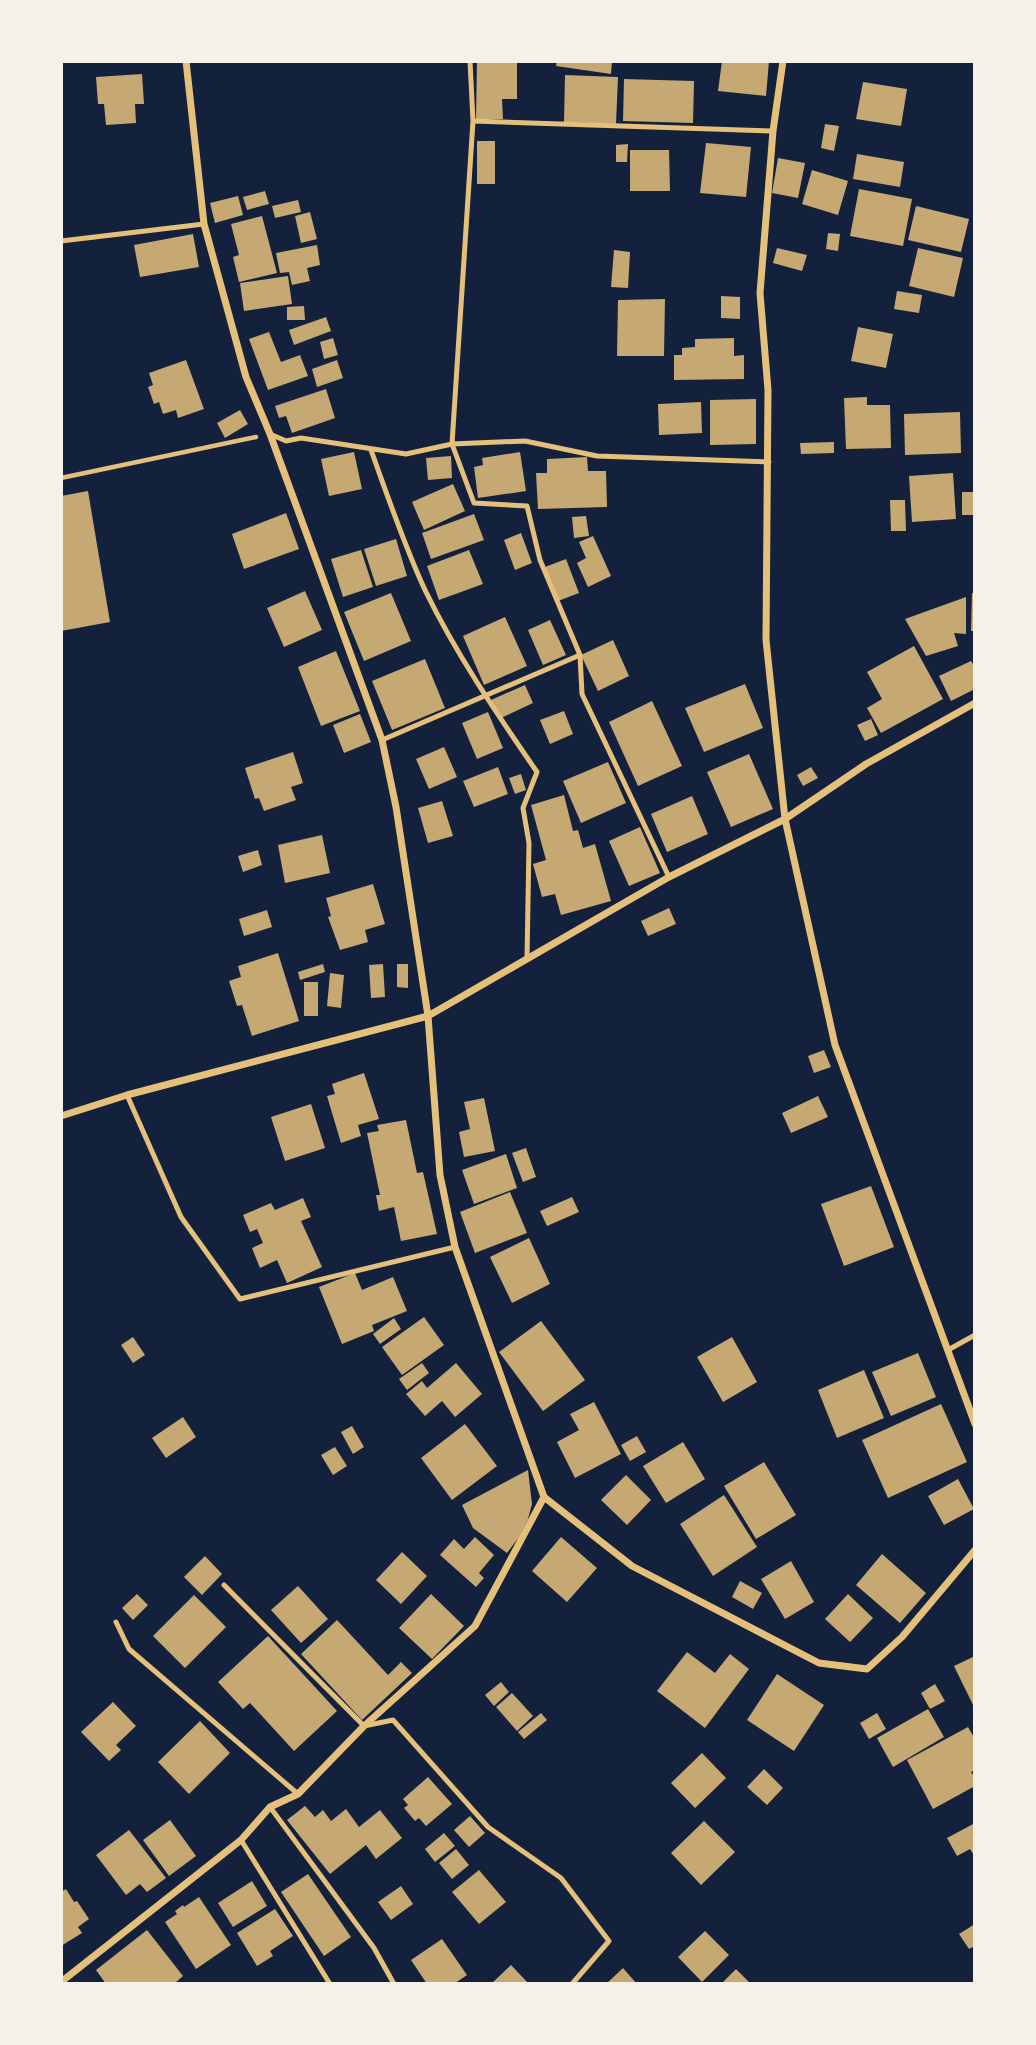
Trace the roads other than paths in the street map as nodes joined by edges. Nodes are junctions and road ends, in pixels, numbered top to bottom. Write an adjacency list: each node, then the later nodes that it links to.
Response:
1 (186, 61): 6 (street)
2 (470, 61): 4 (lane)
3 (783, 61): 5 (street)
4 (473, 121): 5 (lane); 9 (lane)
5 (773, 131): 11 (street)
6 (204, 224): 7 (lane); 8 (street)
7 (61, 241)
8 (270, 434): 10 (lane); 15 (street)
9 (452, 444): 10 (lane); 11 (lane); 12 (lane)
10 (371, 450): 13 (lane)
11 (769, 462): 16 (street)
12 (580, 655): 13 (lane); 17 (lane)
13 (486, 697): 15 (lane); 18 (lane)
14 (975, 703): 16 (street)
15 (382, 740): 19 (street)
16 (785, 819): 17 (street); 24 (street)
17 (669, 877): 18 (street)
18 (527, 959): 19 (street)
19 (429, 1016): 20 (street); 22 (street)
20 (127, 1095): 21 (street); 22 (lane)
21 (61, 1116)
22 (455, 1247): 26 (street)
23 (975, 1335): 24 (lane)
24 (948, 1350): 25 (street)
25 (975, 1424)
26 (544, 1497): 27 (street); 30 (street)
27 (975, 1550)
28 (224, 1585): 30 (lane)
29 (116, 1622): 31 (lane)
30 (364, 1726): 31 (street); 37 (lane)
31 (298, 1794): 32 (street)
32 (270, 1807): 33 (street); 36 (lane)
33 (241, 1840): 34 (street); 35 (lane)
34 (61, 1982)
35 (330, 1984)
36 (394, 1984)
37 (572, 1984)

